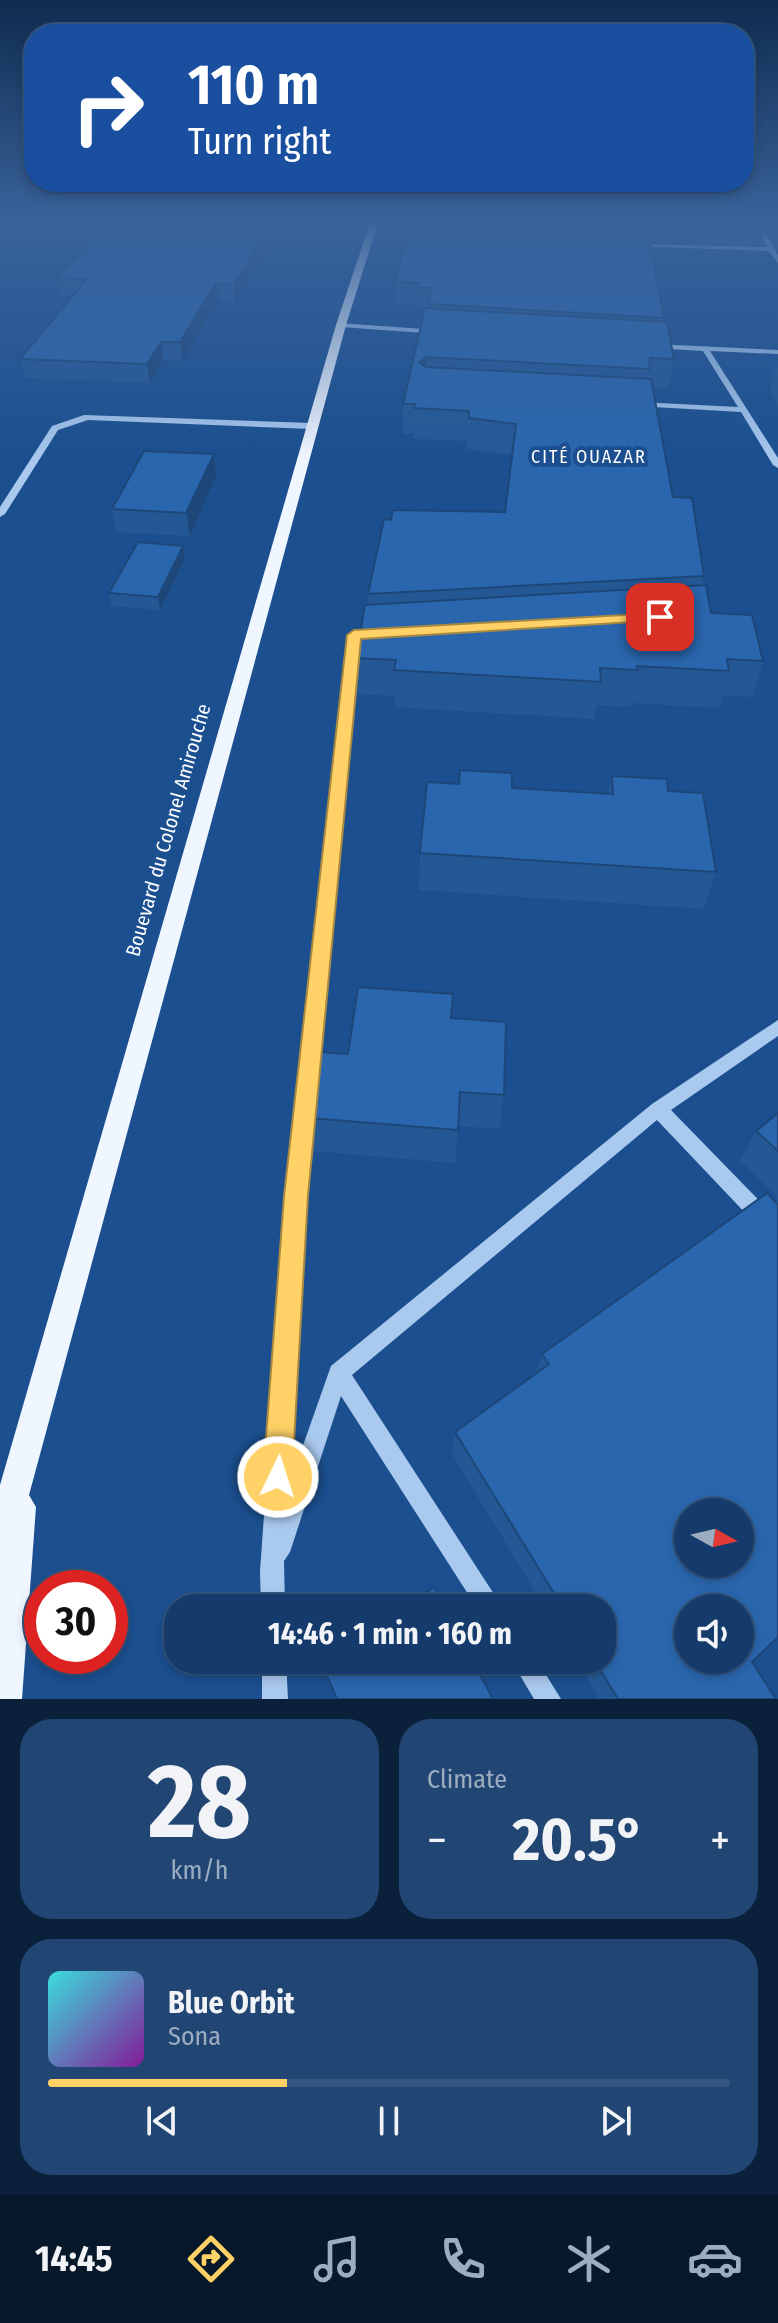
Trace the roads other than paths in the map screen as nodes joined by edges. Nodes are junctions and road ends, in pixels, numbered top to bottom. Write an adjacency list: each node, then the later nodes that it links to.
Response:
1 (348, 302): 2 (main road, Bouevard du Colonel Amirouche)
2 (341, 325): 3 (street); 9 (main road, Bouevard du Colonel Amirouche)
3 (451, 333)
4 (648, 346): 5 (street)
5 (706, 350): 6 (street); 8 (street)
6 (778, 352)
7 (631, 403): 8 (street)
8 (742, 410): 10 (street)
9 (312, 426): 11 (street); 17 (main road, Bouevard du Colonel Amirouche)
10 (778, 465)
11 (0, 514)
12 (400, 632): 19 (street)
13 (778, 1027): 14 (street)
14 (658, 1109): 15 (street); 16 (street)
15 (778, 1233)
16 (338, 1373): 19 (street); 21 (street)
17 (24, 1455): 18 (main road, Bouevard du Colonel Amirouche); 24 (main road, Bouevard du Colonel Amirouche)
18 (0, 1542)
19 (272, 1571): 20 (street)
20 (273, 1594)
21 (482, 1594)
22 (274, 1674): 25 (street)
23 (532, 1674): 26 (street)
24 (4, 1699)
25 (275, 1699)
26 (548, 1699)

